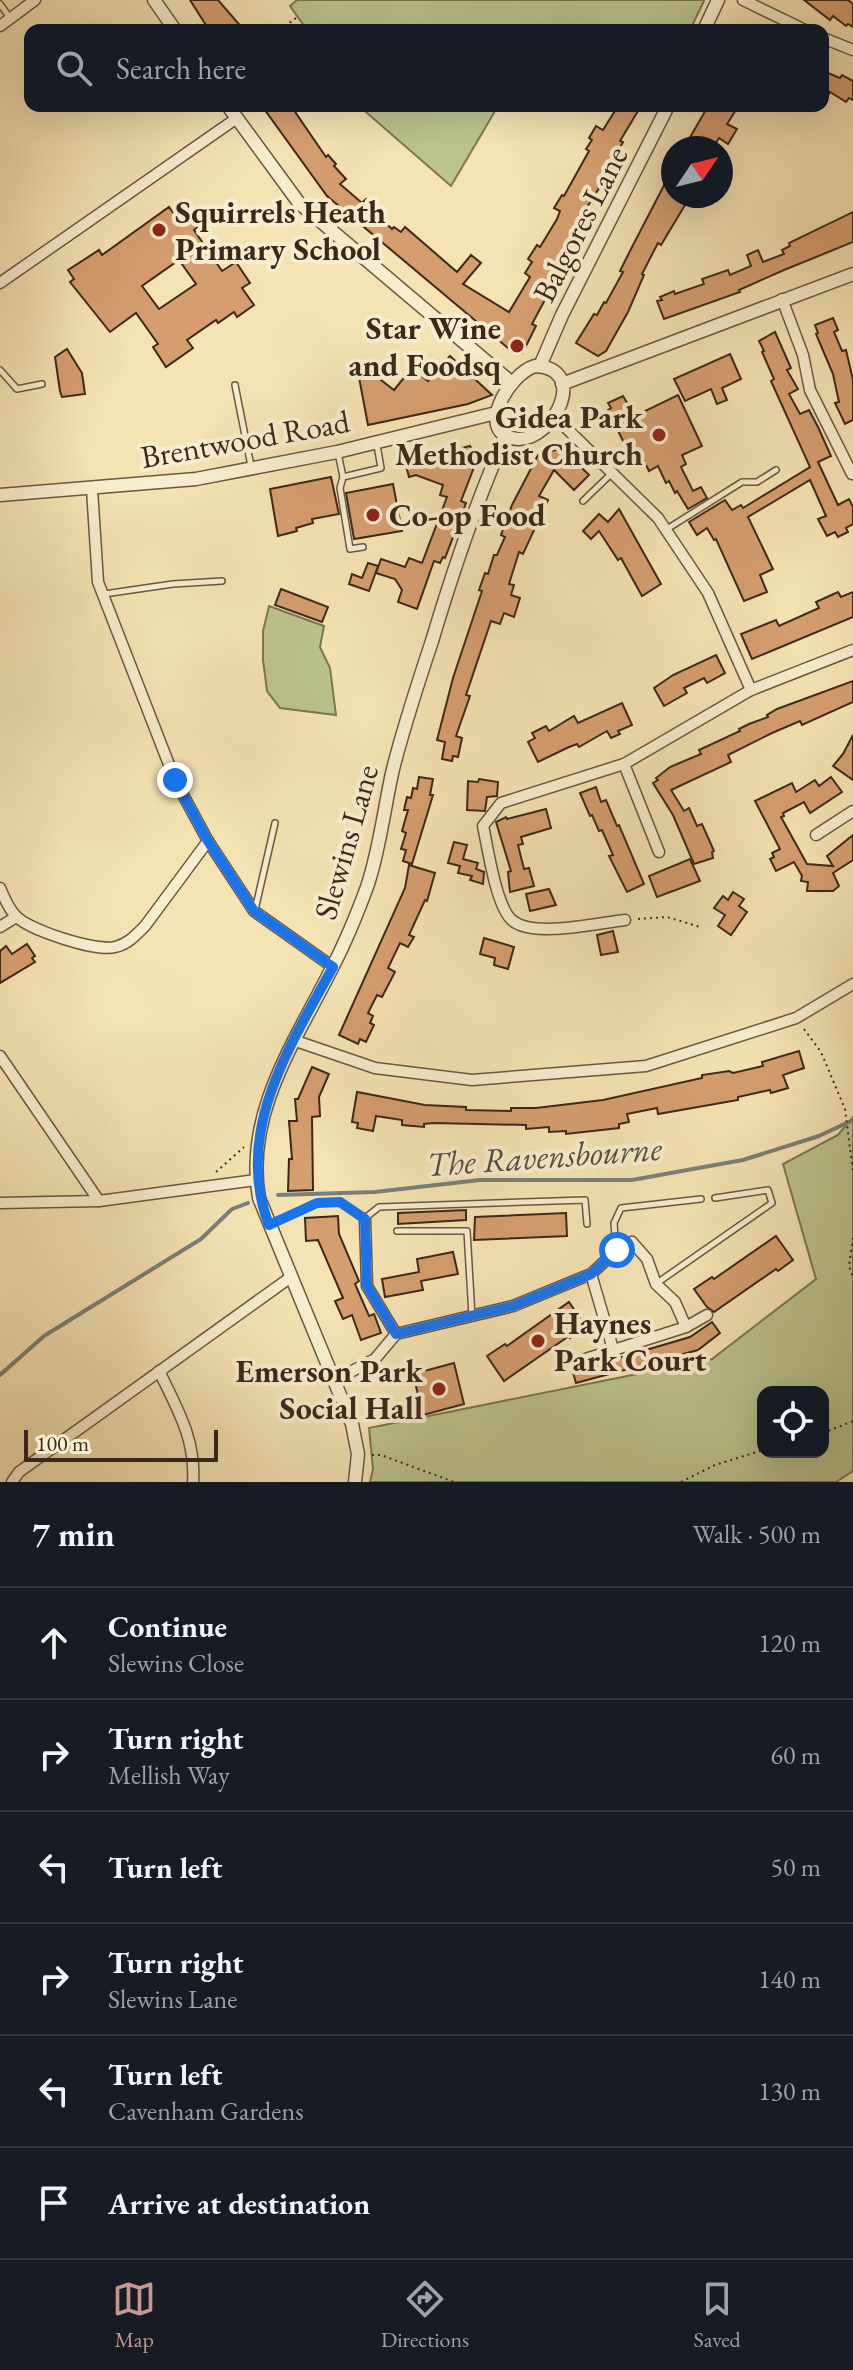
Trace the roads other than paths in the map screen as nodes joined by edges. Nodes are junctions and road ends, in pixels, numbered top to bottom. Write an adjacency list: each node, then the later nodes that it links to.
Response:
1 (35, 0): 6 (street)
2 (154, 0): 7 (street)
3 (718, 0): 8 (street)
4 (743, 0): 9 (street)
5 (0, 4): 6 (lane)
6 (10, 18): 10 (street)
7 (171, 24)
8 (707, 24)
9 (793, 24)
10 (0, 26)
11 (829, 40): 12 (street)
12 (853, 50)
13 (232, 112): 15 (street)
14 (665, 112): 19 (street, Balgores Lane)
15 (237, 118): 17 (street); 21 (street)
16 (853, 274): 18 (street)
17 (0, 283)
18 (782, 299): 23 (street); 33 (street)
19 (540, 366): 21 (street); 23 (street)
20 (0, 370): 22 (lane)
21 (512, 383): 25 (street)
22 (42, 384)
23 (562, 384): 26 (street)
24 (235, 385): 30 (lane)
25 (496, 413): 27 (street); 28 (street, Brentwood Road)
26 (554, 416): 27 (street); 32 (street)
27 (506, 435): 55 (street, Slewins Lane)
28 (376, 443): 29 (street, Brentwood Road); 34 (lane)
29 (337, 452): 30 (street, Brentwood Road); 34 (lane)
30 (251, 469): 35 (street, Brentwood Road)
31 (776, 470): 38 (lane)
32 (613, 472): 37 (lane); 38 (street)
33 (852, 474)
34 (343, 477): 39 (lane)
35 (92, 489): 36 (street, Brentwood Road); 41 (street)
36 (0, 495)
37 (583, 501)
38 (666, 529): 43 (street)
39 (363, 547)
40 (222, 581): 41 (lane)
41 (103, 594): 48 (street)
42 (853, 650): 43 (street)
43 (751, 690): 44 (street)
44 (624, 764): 49 (street); 53 (street)
45 (853, 811): 47 (street)
46 (275, 823): 51 (lane)
47 (816, 835)
48 (208, 841): 51 (street); 52 (street)
49 (659, 852)
50 (0, 888): 52 (street)
51 (254, 911): 55 (street)
52 (16, 917): 54 (street)
53 (625, 920)
54 (0, 927)
55 (333, 967): 57 (street, Slewins Lane)
56 (853, 984): 57 (street)
57 (293, 1040): 59 (street, Slewins Lane)
58 (0, 1056): 62 (street)
59 (256, 1180): 62 (street); 69 (street, Slewins Lane)
60 (715, 1198): 70 (lane)
61 (701, 1199): 67 (lane)
62 (99, 1201): 63 (street)
63 (0, 1203)
64 (365, 1219): 65 (lane); 74 (street)
65 (587, 1224)
66 (397, 1231): 72 (lane)
67 (617, 1250): 68 (street); 70 (street)
68 (591, 1274): 72 (street); 75 (street)
69 (291, 1277): 77 (street); 78 (street, Slewins Lane)
70 (656, 1284): 73 (street)
71 (707, 1315): 73 (street)
72 (472, 1316): 74 (street)
73 (686, 1327): 75 (street)
74 (396, 1334): 78 (street)
75 (613, 1349): 76 (street)
76 (576, 1362)
77 (159, 1371): 79 (street); 80 (street)
78 (335, 1380): 81 (street, Slewins Lane)
79 (12, 1482)
80 (193, 1482)
81 (355, 1482)

